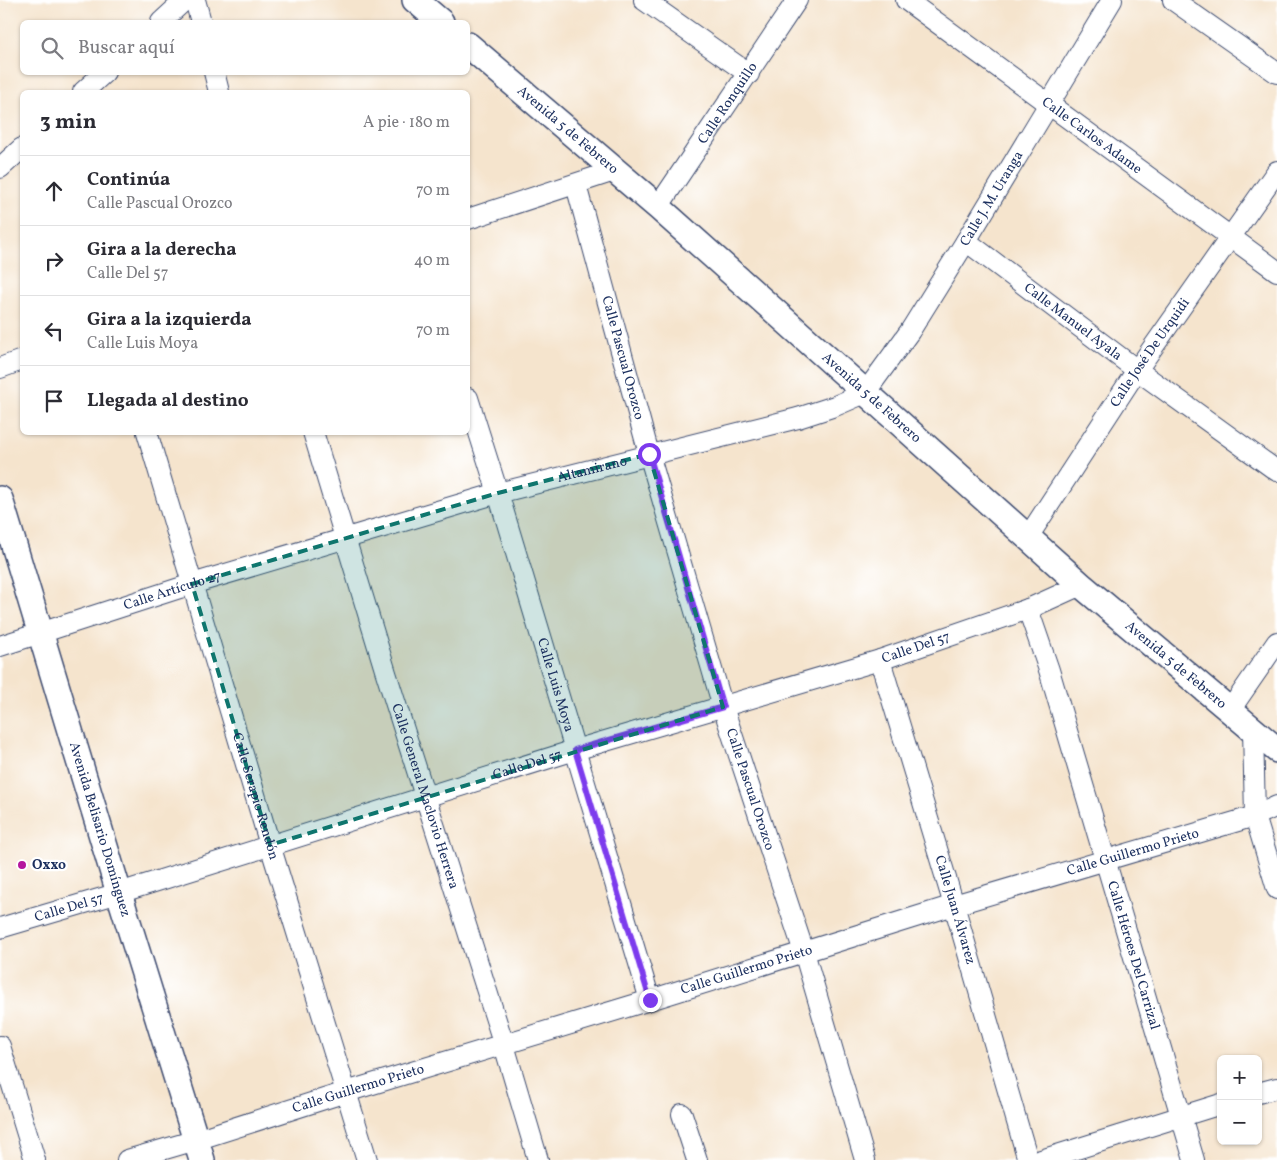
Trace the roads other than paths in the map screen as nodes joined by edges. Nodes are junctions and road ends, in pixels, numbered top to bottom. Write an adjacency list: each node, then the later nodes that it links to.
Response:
1 (185, 0): 9 (street)
2 (195, 0): 10 (street)
3 (644, 0): 14 (street)
4 (797, 0): 14 (street, Calle Ronquillo)
5 (906, 0): 19 (street, Calle Carlos Adame)
6 (1112, 0): 19 (street, Calle J. M. Uranga)
7 (1173, 0): 13 (street)
8 (419, 1): 11 (street)
9 (162, 20)
10 (200, 20)
11 (439, 20)
12 (470, 47): 23 (street, Avenida 5 de Febrero)
13 (1277, 73)
14 (749, 74): 25 (street, Calle Ronquillo)
15 (102, 75): 17 (street)
16 (215, 75): 18 (street)
17 (85, 90)
18 (218, 90)
19 (1049, 104): 27 (street, Calle Carlos Adame); 28 (street, Calle J. M. Uranga)
20 (20, 150): 21 (street)
21 (0, 168)
22 (1277, 171): 27 (street, Calle José De Urquidi)
23 (614, 172): 24 (street); 25 (street, Avenida 5 de Febrero)
24 (576, 185): 26 (street); 37 (street, Calle Pascual Orozco)
25 (658, 207): 33 (street, Avenida 5 de Febrero)
26 (470, 218)
27 (1230, 236): 29 (street, Calle Carlos Adame); 32 (street, Calle José De Urquidi)
28 (966, 241): 32 (street, Calle Manuel Ayala); 33 (street, Calle J. M. Uranga)
29 (1277, 271)
30 (20, 361): 31 (street)
31 (0, 368)
32 (1137, 370): 38 (street, Calle Manuel Ayala); 41 (street, Calle José De Urquidi)
33 (865, 393): 37 (street, Altamirano); 41 (street, Avenida 5 de Febrero)
34 (470, 404): 39 (street, Calle Luis Moya)
35 (148, 435): 43 (street, Calle Serapio Rendón)
36 (315, 435): 42 (street, Calle General Maclovio Herrera)
37 (649, 454): 39 (street, Altamirano); 50 (street, Calle Pascual Orozco)
38 (1277, 470)
39 (498, 493): 42 (street, Altamirano); 53 (street, Calle Luis Moya)
40 (0, 499): 46 (street, Avenida Belisario Domínguez)
41 (1028, 536): 44 (street, Avenida 5 de Febrero)
42 (346, 538): 43 (street, Calle Artículo 27); 55 (street, Calle General Maclovio Herrera)
43 (192, 584): 46 (street, Calle Artículo 27); 58 (street, Calle Serapio Rendón)
44 (1081, 585): 45 (street, Calle Del 57); 51 (street, Avenida 5 de Febrero)
45 (1028, 609): 49 (street, Calle Del 57); 59 (street, Calle Héroes Del Carrizal)
46 (40, 633): 48 (street, Calle Artículo 27); 61 (street, Avenida Belisario Domínguez)
47 (1277, 642): 51 (street)
48 (0, 646)
49 (880, 660): 50 (street, Calle Del 57); 62 (street, Calle Juan Álvarez)
50 (723, 707): 53 (street, Calle Del 57); 64 (street, Calle Pascual Orozco)
51 (1230, 710): 52 (street, Avenida 5 de Febrero)
52 (1252, 729): 54 (street, Avenida 5 de Febrero); 57 (street)
53 (575, 750): 55 (street, Calle Del 57); 65 (street, Calle Luis Moya)
54 (1277, 750)
55 (425, 798): 58 (street, Calle Del 57); 66 (street, Calle General Maclovio Herrera)
56 (1277, 806): 57 (street, Calle Guillermo Prieto)
57 (1255, 816): 59 (street, Calle Guillermo Prieto); 60 (street)
58 (270, 845): 61 (street, Calle Del 57); 69 (street, Calle Serapio Rendón)
59 (1104, 859): 62 (street, Calle Guillermo Prieto); 73 (street, Calle Héroes Del Carrizal)
60 (1277, 889)
61 (119, 893): 63 (street, Calle Del 57); 74 (street, Avenida Belisario Domínguez)
62 (954, 905): 64 (street, Calle Guillermo Prieto); 81 (street, Calle Juan Álvarez)
63 (0, 928)
64 (804, 952): 65 (street, Calle Guillermo Prieto); 80 (street, Calle Pascual Orozco)
65 (650, 1000): 66 (street, Calle Guillermo Prieto)
66 (504, 1045): 69 (street, Calle Guillermo Prieto); 78 (street, Calle General Maclovio Herrera)
67 (0, 1046): 75 (street)
68 (1277, 1088): 70 (street)
69 (346, 1092): 74 (street, Calle Guillermo Prieto); 77 (street, Calle Serapio Rendón)
70 (1262, 1092)
71 (1217, 1105): 73 (street)
72 (682, 1114): 79 (street)
73 (1180, 1116): 82 (street); 83 (street, Calle Héroes Del Carrizal)
74 (199, 1150): 76 (street, Calle Guillermo Prieto)
75 (35, 1160)
76 (128, 1160)
77 (367, 1160)
78 (538, 1160)
79 (697, 1160)
80 (865, 1160)
81 (1028, 1160)
82 (1041, 1160)
83 (1194, 1160)

